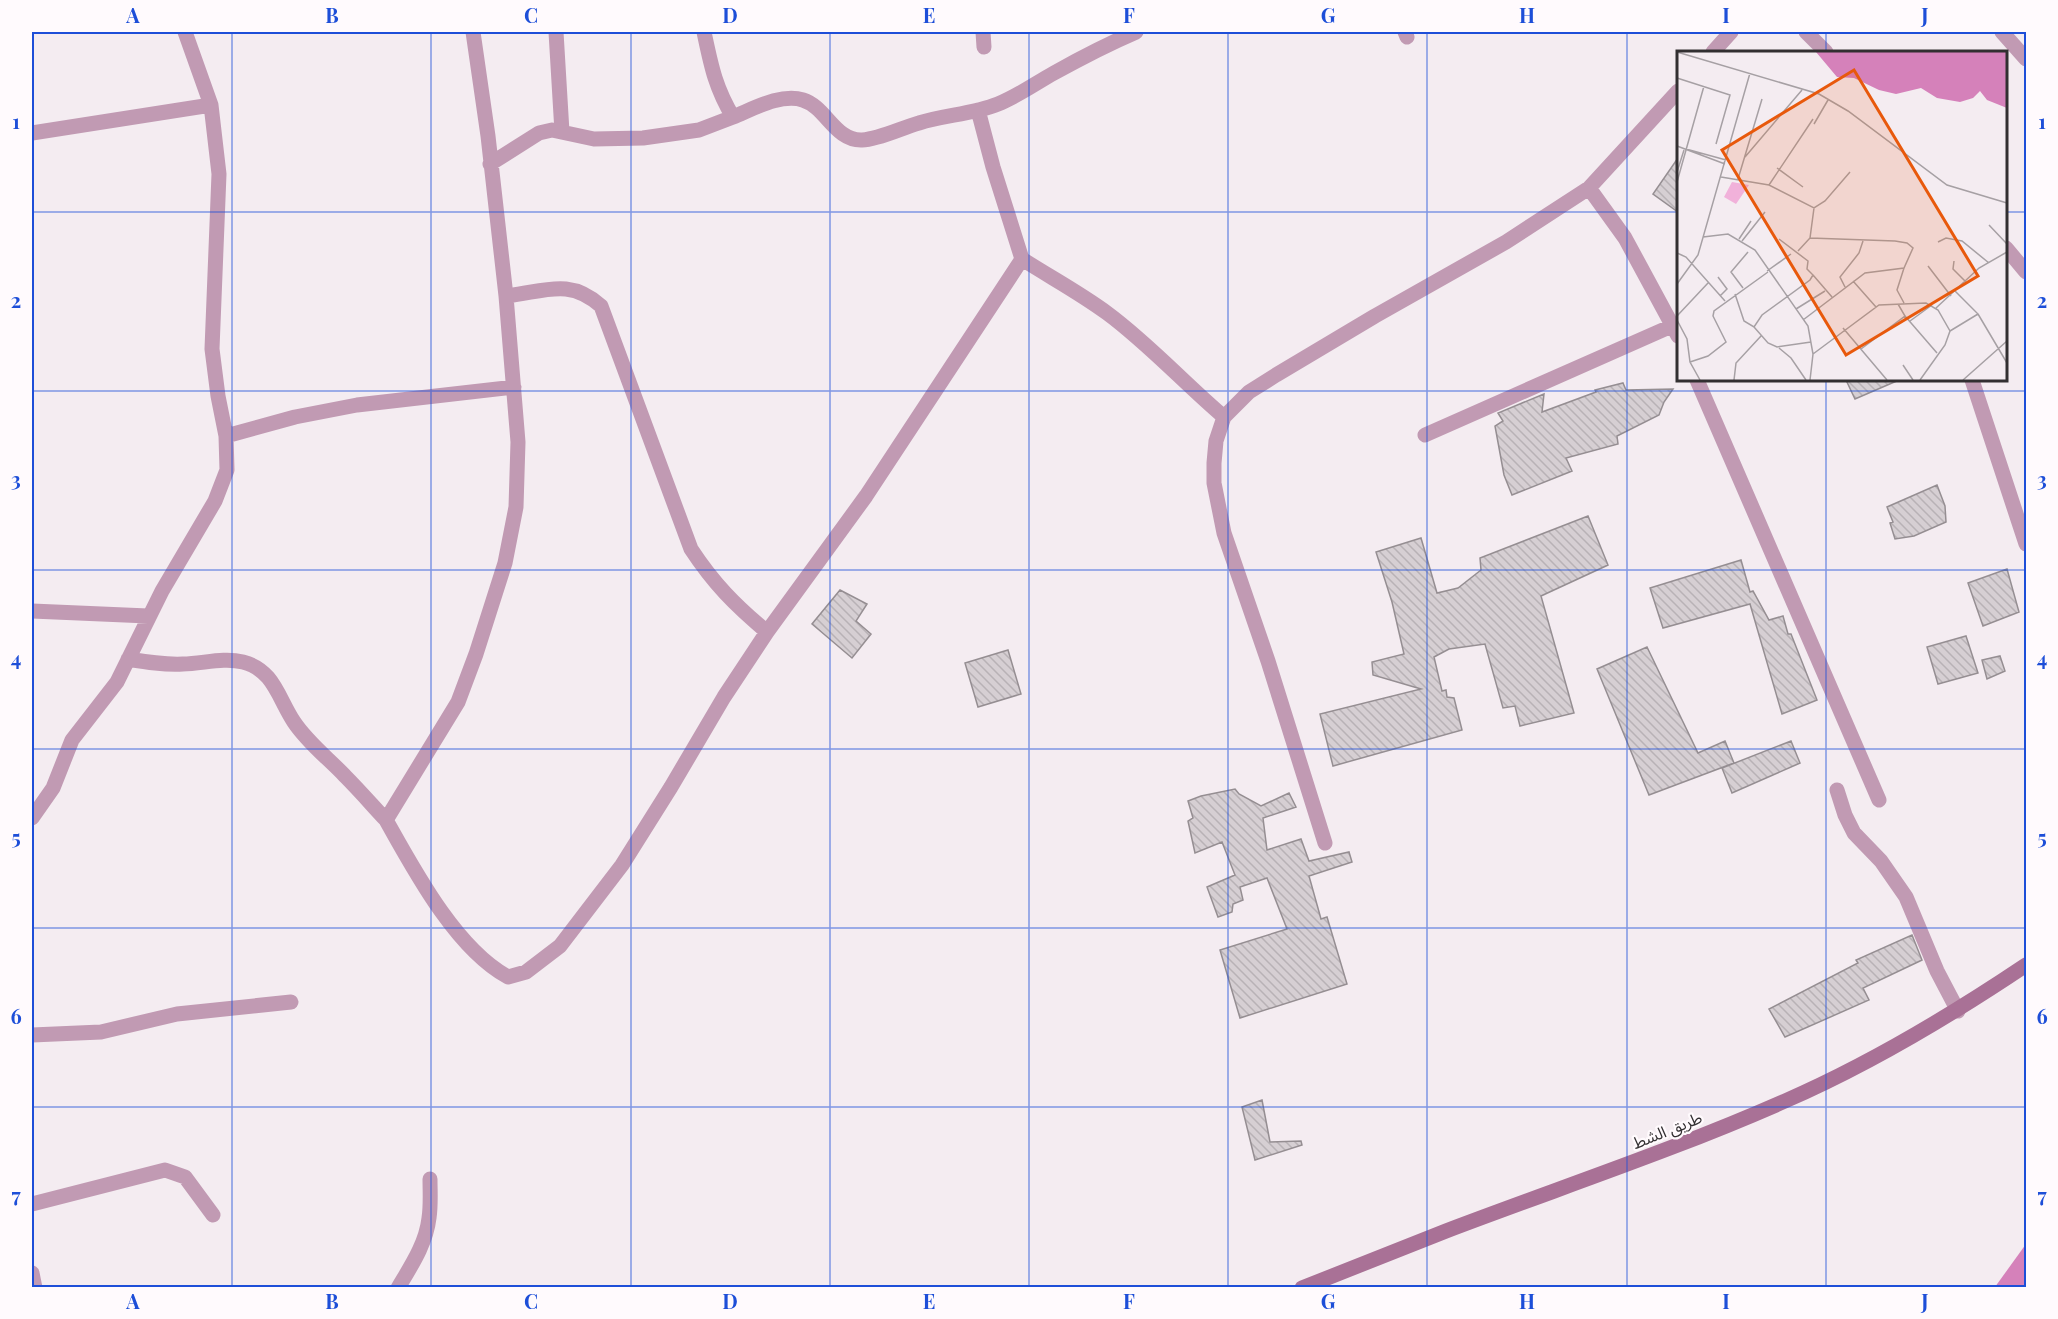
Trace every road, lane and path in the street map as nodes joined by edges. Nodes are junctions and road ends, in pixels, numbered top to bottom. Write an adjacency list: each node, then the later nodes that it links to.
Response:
1 (185, 32): 13 (street)
2 (473, 32): 18 (street)
3 (556, 32): 16 (street)
4 (704, 32): 15 (street)
5 (1136, 32): 14 (street)
6 (1731, 32): 9 (street)
7 (1806, 32): 10 (street)
8 (2002, 32): 11 (street)
9 (1714, 51)
10 (1825, 51)
11 (2026, 59)
12 (1677, 92): 19 (street)
13 (211, 105): 17 (street); 30 (street)
14 (978, 110): 15 (street); 21 (street)
15 (733, 117): 16 (street)
16 (562, 132): 18 (street)
17 (32, 133)
18 (490, 164): 23 (street)
19 (1589, 188): 24 (street); 28 (street)
20 (2007, 249): 22 (street)
21 (1022, 259): 28 (street); 34 (street)
22 (2026, 272)
23 (506, 296): 27 (street); 34 (street)
24 (1676, 330): 29 (street)
25 (1697, 381): 37 (street)
26 (1972, 381): 31 (street)
27 (514, 387): 30 (street); 39 (street)
28 (1224, 417): 40 (street)
29 (1425, 435)
30 (226, 436): 33 (street)
31 (2026, 544)
32 (32, 611): 33 (street)
33 (148, 616): 35 (street)
34 (767, 632): 39 (street)
35 (128, 659): 38 (street); 39 (street)
36 (1837, 789): 43 (street)
37 (1878, 800)
38 (32, 818)
39 (386, 820)
40 (1325, 843)
41 (2026, 965): 43 (main road, طريق الشط)
42 (291, 1002): 44 (street)
43 (1958, 1011): 51 (main road, طريق الشط)
44 (32, 1035)
45 (430, 1179): 50 (street)
46 (32, 1204): 47 (street)
47 (213, 1215)
48 (32, 1273): 49 (street)
49 (35, 1287)
50 (398, 1287)
51 (1302, 1287)

